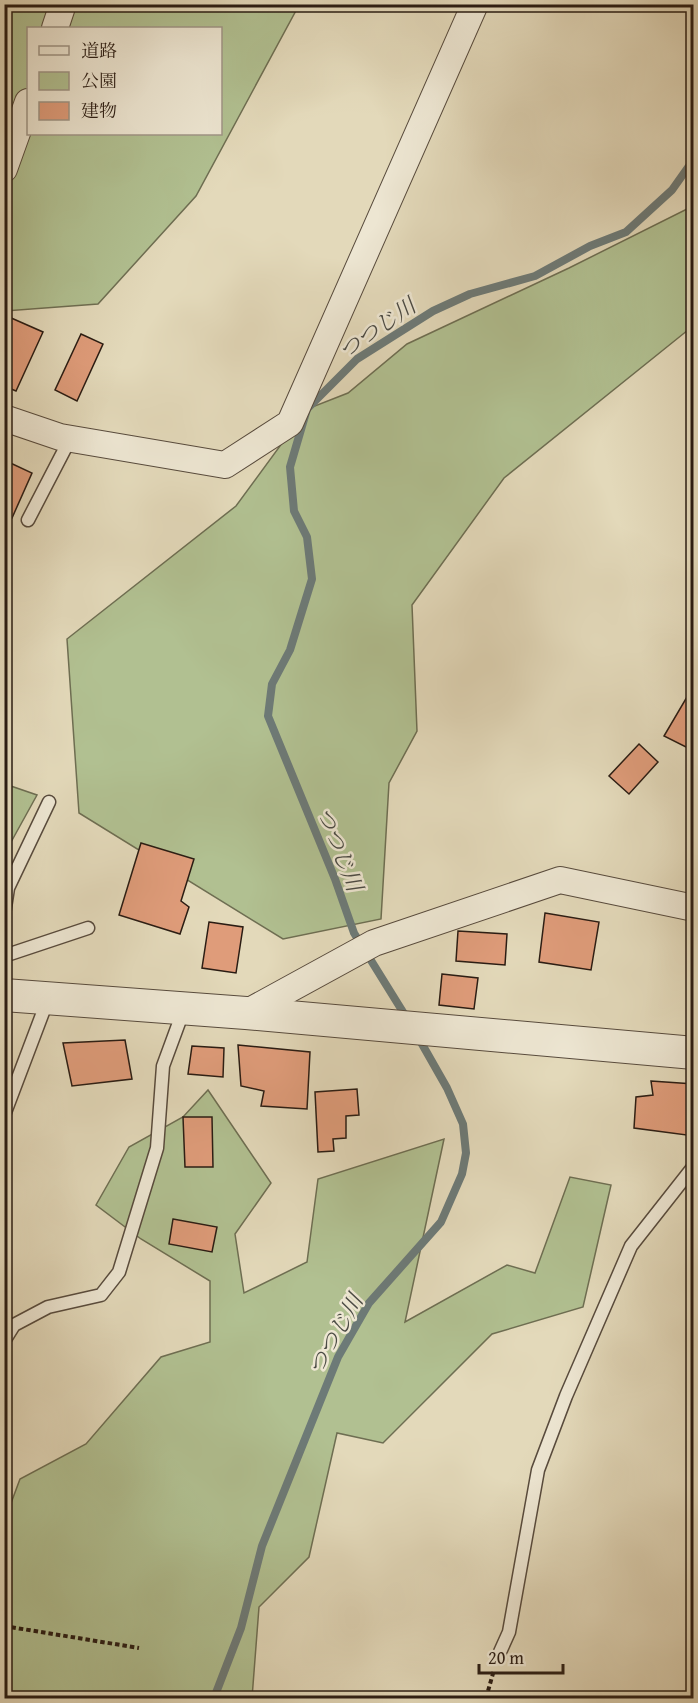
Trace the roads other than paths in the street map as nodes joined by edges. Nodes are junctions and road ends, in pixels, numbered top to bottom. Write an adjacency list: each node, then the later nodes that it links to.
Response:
1 (63, 4): 3 (street)
2 (475, 4): 7 (street)
3 (55, 27)
4 (27, 105): 5 (street)
5 (4, 169)
6 (4, 418): 7 (street)
7 (70, 439): 8 (lane)
8 (28, 520)
9 (49, 802): 11 (lane)
10 (693, 908): 17 (street)
11 (4, 914)
12 (88, 928): 13 (lane)
13 (4, 956)
14 (4, 995): 15 (street)
15 (49, 998): 16 (street); 19 (lane)
16 (185, 1008): 17 (street); 21 (lane)
17 (246, 1013): 18 (street)
18 (693, 1053)
19 (4, 1115)
20 (693, 1166): 22 (lane)
21 (5, 1340)
22 (500, 1652)

